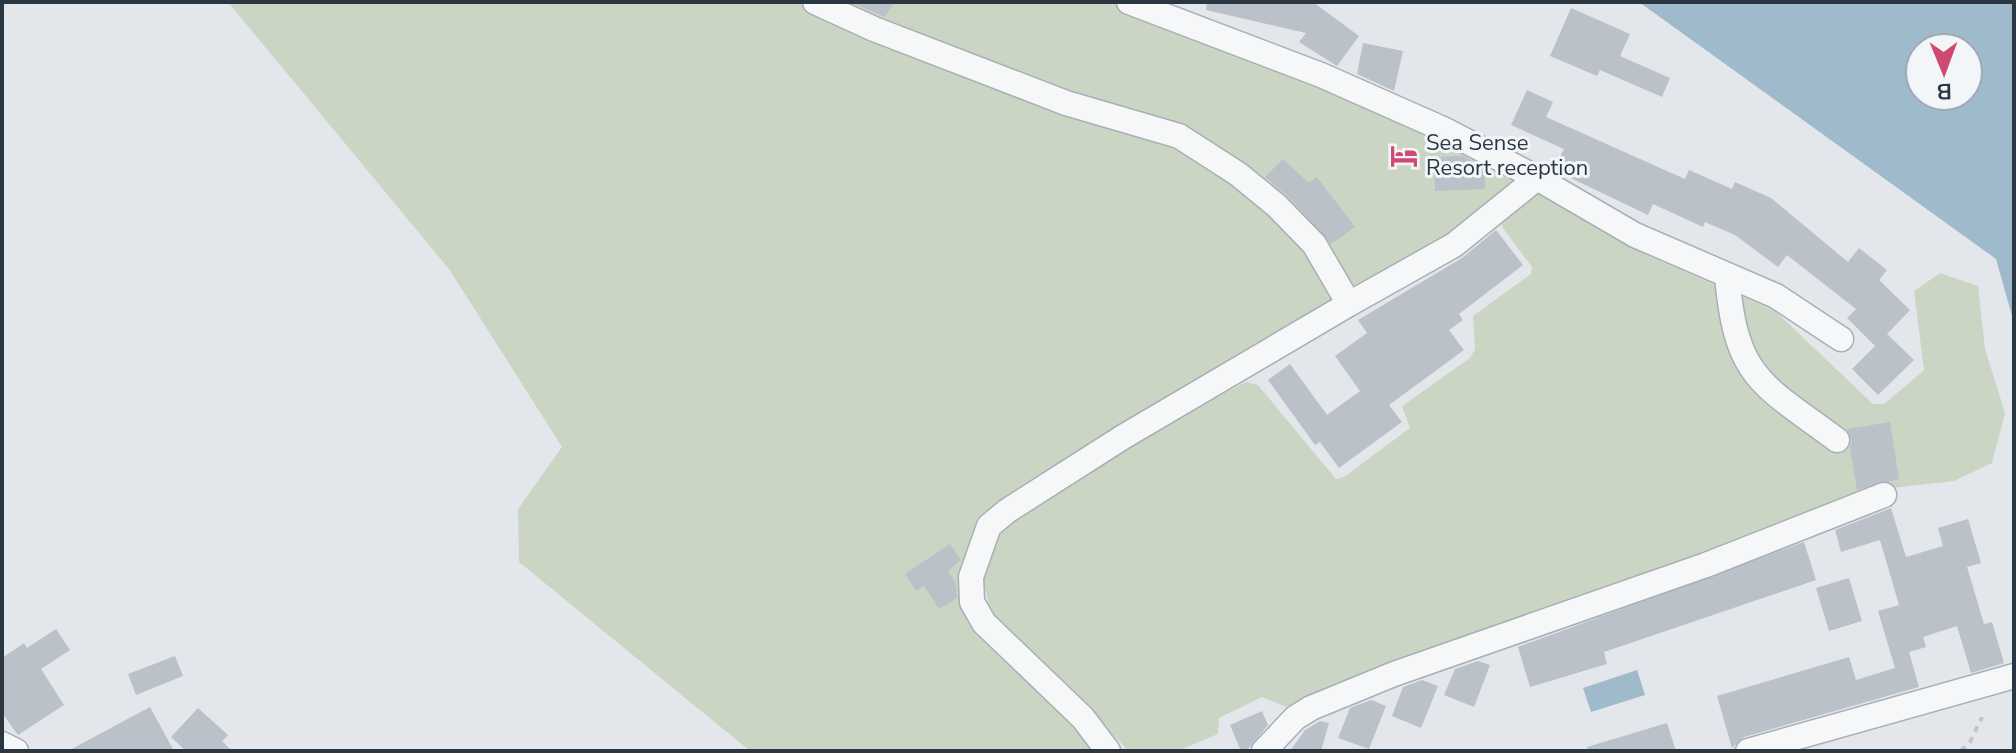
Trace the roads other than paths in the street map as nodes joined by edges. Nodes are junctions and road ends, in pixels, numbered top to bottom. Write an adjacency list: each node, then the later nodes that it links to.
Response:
1 (815, 2): 5 (street)
2 (1129, 2): 3 (street)
3 (1537, 178): 4 (street); 5 (street)
4 (1727, 276): 6 (street); 7 (street)
5 (1349, 304): 12 (street)
6 (1841, 339)
7 (1837, 440)
8 (1884, 495): 13 (street)
9 (2014, 676): 14 (street)
10 (2, 744): 11 (street)
11 (16, 751)
12 (1108, 751)
13 (1264, 751)
14 (1748, 751)

